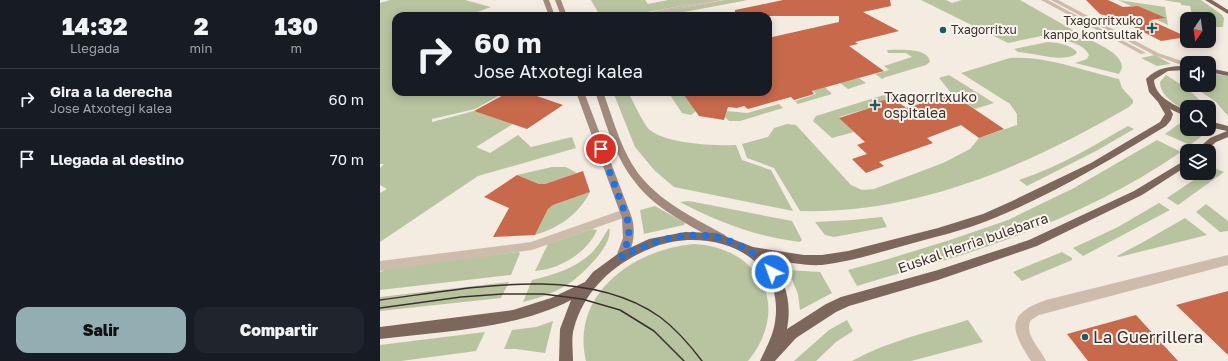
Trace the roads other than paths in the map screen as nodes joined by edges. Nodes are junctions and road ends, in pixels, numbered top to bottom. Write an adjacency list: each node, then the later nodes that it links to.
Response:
1 (546, 0): 7 (main road)
2 (558, 0): 8 (main road)
3 (719, 0): 9 (street)
4 (1044, 0): 11 (street)
5 (1054, 0): 12 (street)
6 (1208, 0): 10 (main road)
7 (550, 12)
8 (562, 12)
9 (654, 12)
10 (1228, 12)
11 (1143, 54)
12 (1180, 64)
13 (1228, 67): 15 (main road)
14 (1180, 68): 20 (main road)
15 (1216, 70)
16 (1216, 72): 17 (main road)
17 (1228, 74)
18 (581, 96): 27 (main road)
19 (600, 96): 28 (main road)
20 (1162, 101): 21 (main road); 29 (main road, Euskal Herria bulebarra)
21 (1180, 110)
22 (1216, 126): 23 (main road)
23 (1228, 129)
24 (1228, 134): 25 (main road)
25 (1208, 144)
26 (1180, 166): 35 (main road, Euskal Herria bulebarra)
27 (625, 213): 30 (main road); 32 (street)
28 (721, 238): 29 (main road); 30 (main road)
29 (752, 251): 35 (main road)
30 (622, 257): 33 (main road)
31 (1228, 260): 37 (street)
32 (380, 266)
33 (596, 278): 34 (main road); 36 (main road)
34 (380, 333)
35 (769, 357)
36 (566, 361)
37 (1039, 361)

